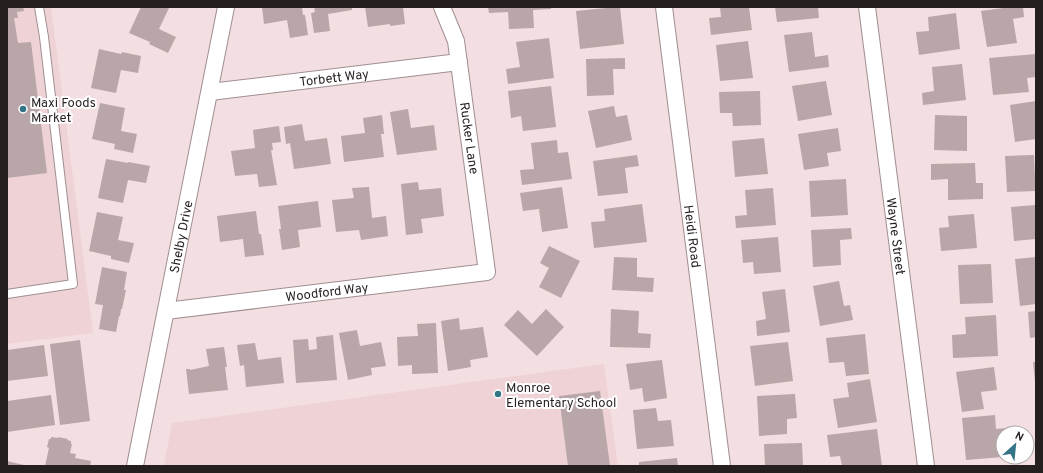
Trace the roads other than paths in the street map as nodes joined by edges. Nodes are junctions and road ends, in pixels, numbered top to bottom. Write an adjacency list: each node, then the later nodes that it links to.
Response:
1 (39, 7): 9 (lane)
2 (226, 7): 7 (street, Shelby Drive)
3 (442, 7): 6 (street, Rucker Lane)
4 (664, 7): 12 (street, Heidi Road)
5 (867, 7): 13 (street, Wayne Street)
6 (459, 62): 7 (street, Torbett Way); 8 (street, Rucker Lane)
7 (210, 92): 10 (street, Shelby Drive)
8 (487, 272): 10 (street, Woodford Way)
9 (7, 294)
10 (166, 311): 11 (street, Shelby Drive)
11 (135, 466)
12 (722, 466)
13 (926, 466)

